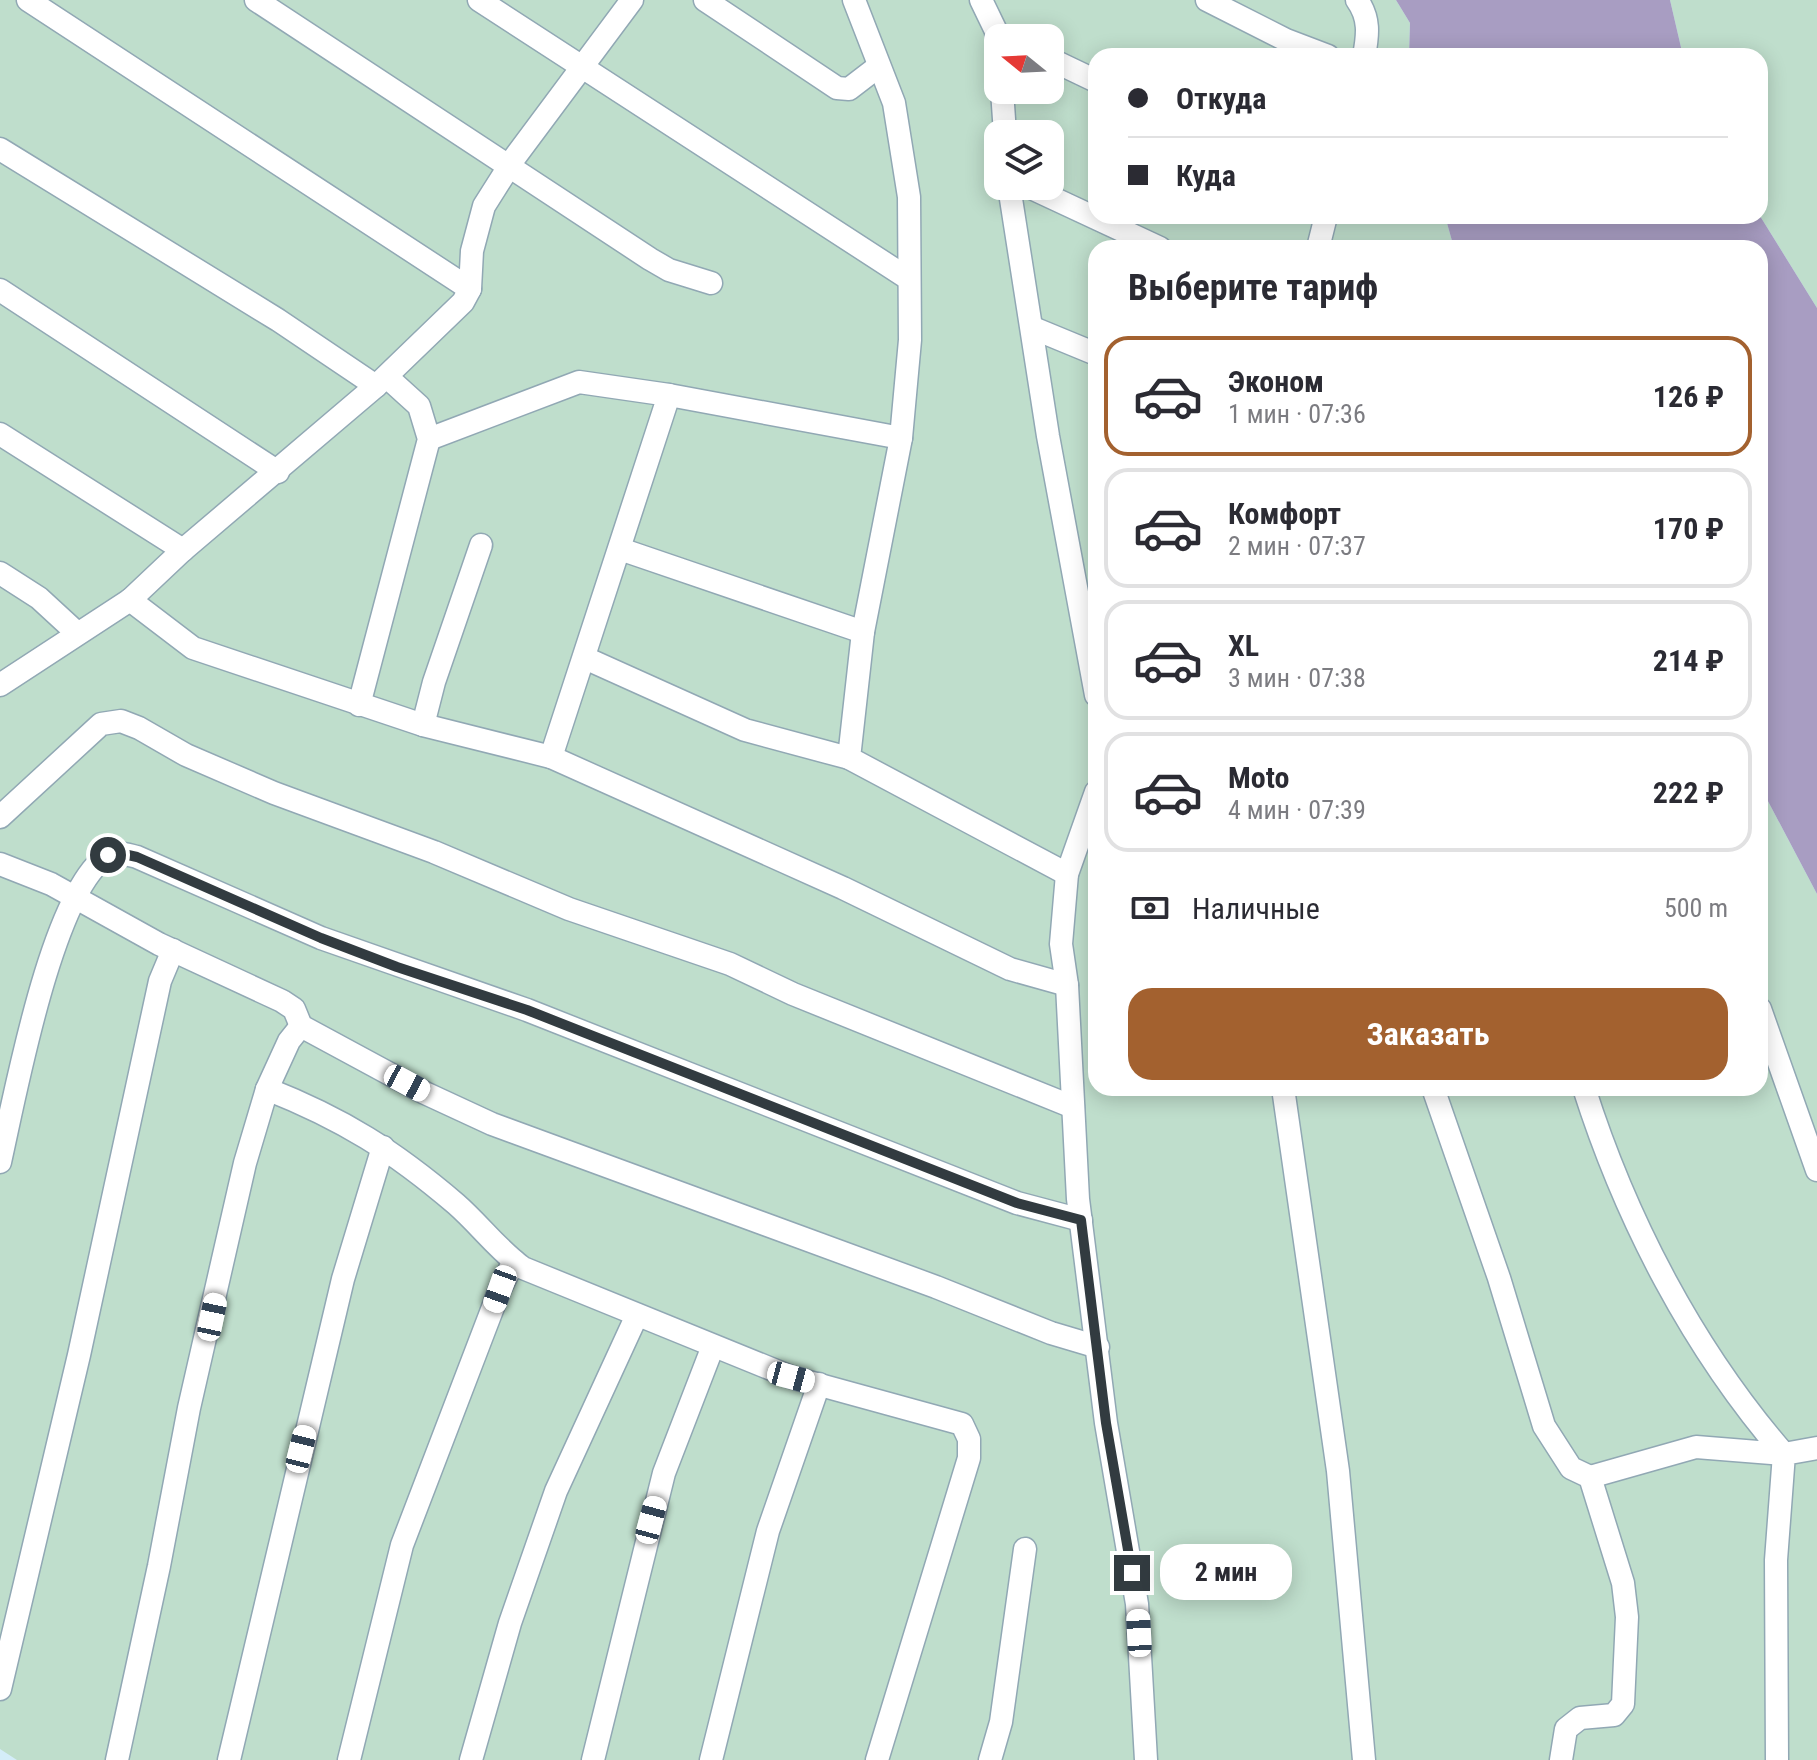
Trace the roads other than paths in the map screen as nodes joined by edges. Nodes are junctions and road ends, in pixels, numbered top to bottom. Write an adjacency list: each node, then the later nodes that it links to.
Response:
1 (28, 0): 26 (street)
2 (256, 0): 18 (street)
3 (479, 0): 15 (street)
4 (632, 0): 15 (street)
5 (705, 0): 13 (street)
6 (854, 0): 13 (street)
7 (981, 0): 10 (street)
8 (1207, 0): 11 (street)
9 (1357, 0): 12 (street)
10 (993, 24)
11 (1307, 48)
12 (1366, 48)
13 (879, 66): 24 (street)
14 (1064, 66): 16 (street)
15 (583, 69): 18 (street); 24 (street)
16 (1088, 77)
17 (0, 149): 30 (street)
18 (509, 166): 25 (street); 26 (street)
19 (1011, 200): 28 (street)
20 (1057, 200): 21 (street)
21 (1088, 214)
22 (1109, 224): 23 (street)
23 (1143, 240)
24 (909, 279): 33 (street)
25 (711, 283)
26 (470, 289): 30 (street)
27 (0, 290): 35 (street)
28 (1033, 328): 29 (street); 43 (street)
29 (1088, 351)
30 (382, 381): 34 (street); 35 (street)
31 (669, 395): 33 (street); 34 (street); 37 (street)
32 (0, 434): 38 (street)
33 (901, 438): 41 (street)
34 (429, 439): 46 (street)
35 (278, 472): 38 (street)
36 (481, 545): 47 (street)
37 (620, 549): 41 (street); 44 (street)
38 (183, 550): 40 (street)
39 (0, 573): 42 (street)
40 (130, 600): 42 (street); 46 (street)
41 (863, 632): 49 (street)
42 (77, 633): 45 (street)
43 (1088, 653)
44 (585, 658): 48 (street); 49 (street)
45 (0, 685)
46 (359, 705): 47 (street)
47 (423, 725): 48 (street)
48 (551, 757): 56 (street)
49 (849, 758): 53 (street)
50 (0, 817): 63 (street)
51 (1088, 825): 53 (street)
52 (0, 864): 54 (street)
53 (1067, 874): 56 (street)
54 (73, 897): 55 (street); 65 (street); 67 (street)
55 (173, 950): 57 (street); 77 (street)
56 (1067, 985): 63 (street)
57 (301, 1026): 59 (street); 71 (street)
58 (1768, 1032): 66 (street)
59 (267, 1089): 64 (street); 78 (street)
60 (1284, 1096): 87 (street)
61 (1436, 1096): 75 (street)
62 (1587, 1096): 74 (street)
63 (1073, 1107): 67 (street)
64 (383, 1147): 68 (street); 79 (street)
65 (0, 1162)
66 (1817, 1170)
67 (1081, 1220): 71 (street)
68 (514, 1261): 69 (street); 80 (street)
69 (637, 1315): 70 (street); 81 (street)
70 (713, 1346): 72 (street); 82 (street)
71 (1098, 1347): 86 (street)
72 (819, 1384): 83 (street); 84 (street)
73 (1817, 1448): 74 (street)
74 (1784, 1454): 75 (street); 89 (street)
75 (1590, 1477): 88 (street)
76 (1025, 1549): 85 (street)
77 (0, 1689)
78 (117, 1760)
79 (229, 1760)
80 (349, 1760)
81 (471, 1760)
82 (593, 1760)
83 (711, 1760)
84 (877, 1760)
85 (990, 1760)
86 (1146, 1760)
87 (1364, 1760)
88 (1561, 1760)
89 (1777, 1760)

